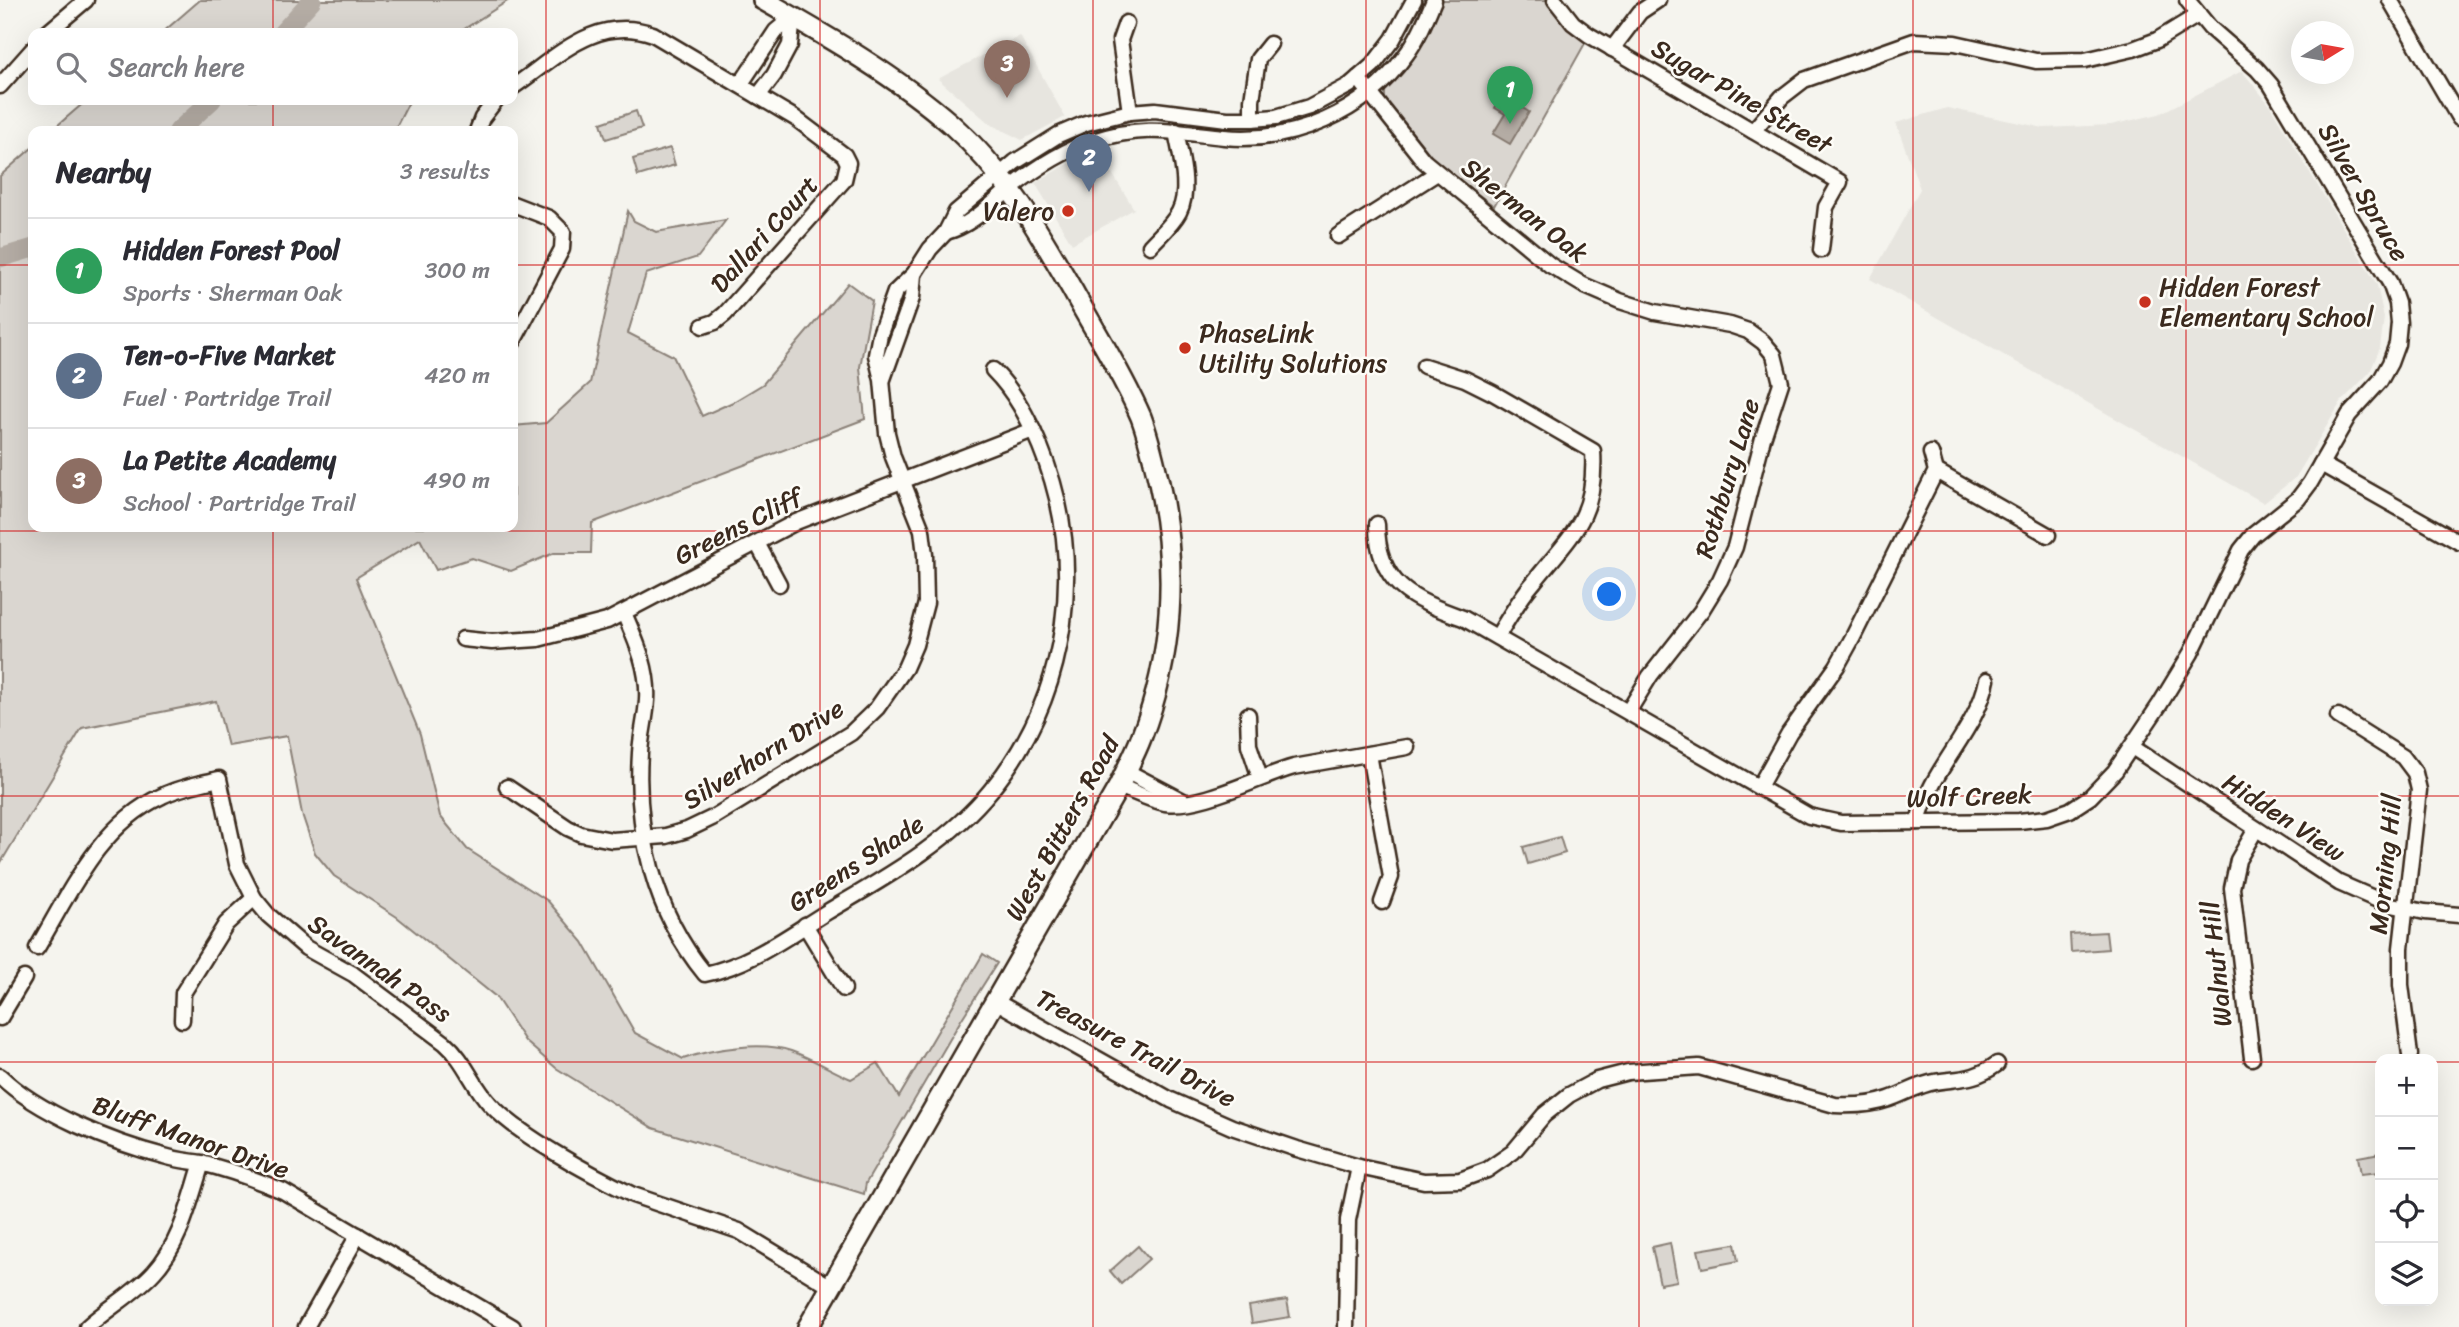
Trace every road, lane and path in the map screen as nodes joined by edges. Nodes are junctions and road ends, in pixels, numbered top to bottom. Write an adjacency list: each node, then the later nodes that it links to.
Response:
1 (62, 0): 10 (street)
2 (86, 0): 10 (street)
3 (762, 0): 12 (main road, West Bitters Road)
4 (1414, 0): 18 (street)
5 (1434, 0): 22 (street)
6 (1555, 0): 16 (street, Sugar Pine Street)
7 (1658, 0): 16 (street)
8 (2187, 0): 11 (street, Silver Spruce)
9 (2390, 0): 26 (street)
10 (72, 12): 14 (street)
11 (2198, 15): 31 (street); 40 (street, Silver Spruce)
12 (793, 17): 21 (street); 23 (street); 34 (main road, West Bitters Road)
13 (1126, 23): 25 (street)
14 (53, 28)
15 (1270, 44): 28 (street)
16 (1612, 49): 31 (street, Sugar Pine Street)
17 (28, 55): 20 (street)
18 (1358, 78): 22 (street, Sherman Oak); 28 (street)
19 (518, 84): 21 (street)
20 (0, 86)
21 (740, 86): 23 (street)
22 (1371, 93): 32 (street); 33 (street, Sherman Oak)
23 (758, 96): 42 (street, Dallari Court)
24 (492, 105): 29 (street)
25 (1130, 112): 27 (street); 34 (street)
26 (2459, 118)
27 (1227, 119): 28 (street); 32 (street)
28 (1252, 119)
29 (479, 126)
30 (1176, 131): 32 (street); 34 (street); 37 (street)
31 (1753, 131): 38 (street, Sugar Pine Street)
32 (1225, 138)
33 (1437, 173): 36 (street); 45 (street, Sherman Oak)
34 (1005, 182): 39 (street, Silverhorn Drive); 70 (main road, West Bitters Road)
35 (518, 206): 44 (street)
36 (1338, 236)
37 (1150, 246)
38 (1821, 250)
39 (914, 274): 41 (street, Silverhorn Drive); 43 (street, Silverhorn Drive)
40 (2399, 323): 51 (street, Wolf Creek)
41 (884, 324): 43 (street); 48 (street, Silverhorn Drive)
42 (703, 326)
43 (901, 330): 48 (street, Silverhorn Drive)
44 (518, 333)
45 (1774, 355): 63 (street, Rothbury Lane)
46 (1424, 366): 60 (street)
47 (993, 370): 49 (street, Greens Shade)
48 (882, 380): 53 (street, Silverhorn Drive)
49 (1033, 430): 53 (street, Greens Cliff); 80 (street, Greens Shade)
50 (1931, 453): 52 (street)
51 (2321, 464): 57 (street); 67 (street, Wolf Creek)
52 (1936, 471): 55 (street); 72 (street)
53 (902, 480): 56 (street, Greens Cliff); 75 (street, Silverhorn Drive)
54 (1377, 524): 60 (street, Wolf Creek)
55 (2048, 535)
56 (757, 542): 58 (street); 59 (street, Greens Cliff)
57 (2459, 542)
58 (779, 584)
59 (624, 613): 61 (street, Greens Cliff); 75 (street)
60 (1497, 637): 63 (street, Wolf Creek)
61 (463, 639)
62 (1987, 680): 73 (street)
63 (1628, 712): 72 (street, Wolf Creek)
64 (1248, 715): 69 (street)
65 (2338, 716): 78 (street, Morning Hill)
66 (1407, 747): 68 (street)
67 (2132, 747): 73 (street, Wolf Creek); 74 (street, Hidden View)
68 (1369, 754): 69 (street); 77 (street)
69 (1260, 778): 70 (street)
70 (1122, 779): 84 (main road, West Bitters Road)
71 (507, 787): 75 (street, Silverhorn Drive)
72 (1759, 787): 73 (street, Wolf Creek)
73 (1918, 822)
74 (2256, 829): 78 (street, Hidden View); 88 (street, Walnut Hill)
75 (644, 839): 80 (street, Greens Shade)
76 (254, 898): 81 (street, Savannah Pass); 86 (street); 94 (street, Savannah Pass)
77 (1381, 902)
78 (2406, 908): 79 (street, Hidden View); 87 (street, Morning Hill)
79 (2459, 915)
80 (805, 925): 83 (street)
81 (37, 948)
82 (24, 978): 85 (street)
83 (844, 989)
84 (995, 1001): 92 (street, Treasure Trail Drive); 94 (main road, West Bitters Road)
85 (0, 1018)
86 (182, 1020)
87 (2410, 1054)
88 (2252, 1058)
89 (1997, 1064): 92 (street, Treasure Trail Drive)
90 (0, 1076): 91 (street, Bluff Manor Drive)
91 (202, 1163): 93 (street, Bluff Manor Drive); 95 (street)
92 (1359, 1167): 99 (street)
93 (358, 1235): 96 (street); 97 (street, Bluff Manor Drive)
94 (831, 1287): 98 (main road, West Bitters Road)
95 (87, 1327)
96 (306, 1327)
97 (513, 1327)
98 (808, 1327)
99 (1346, 1327)

